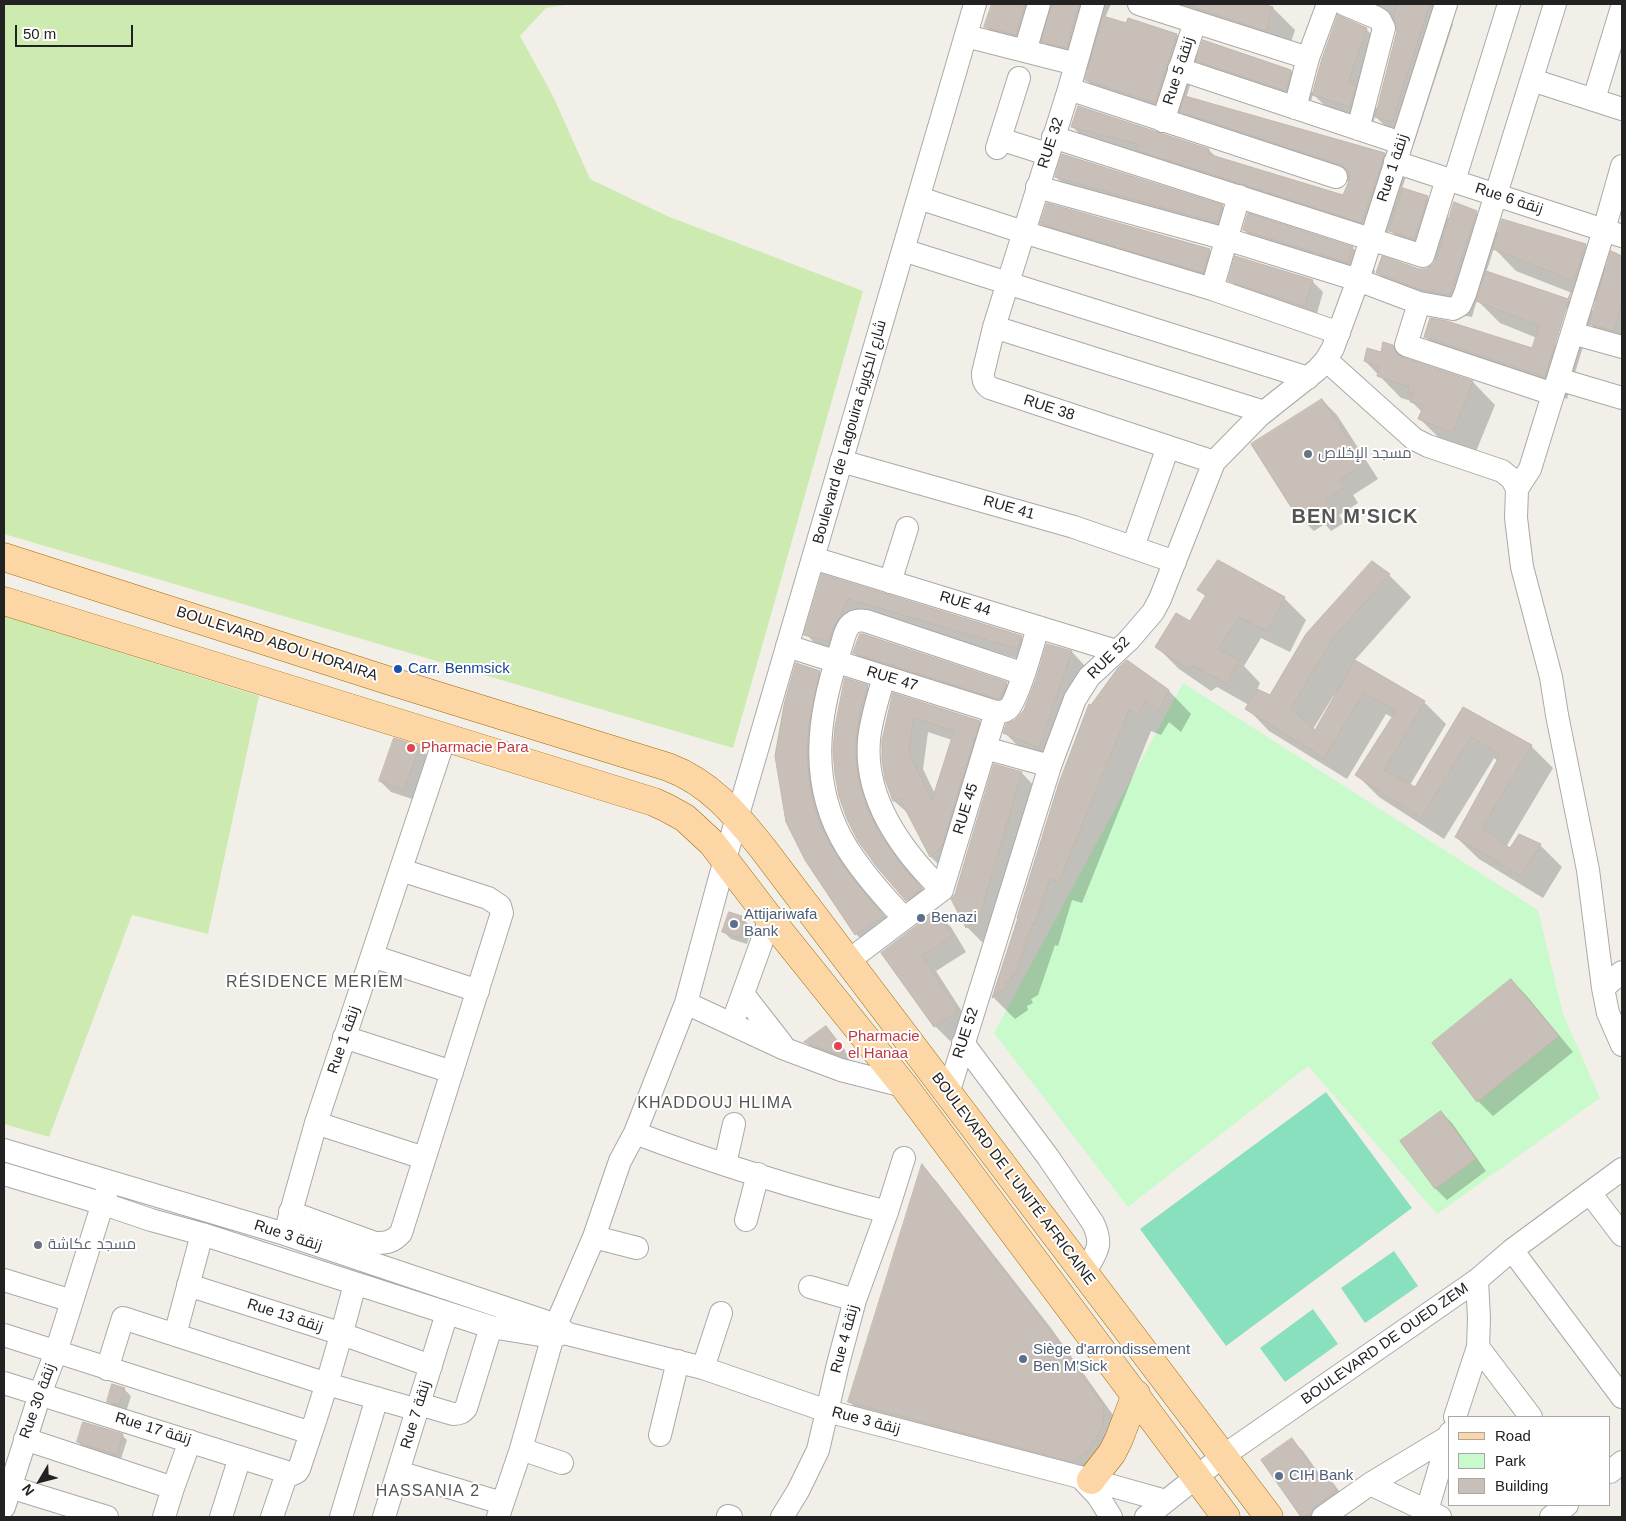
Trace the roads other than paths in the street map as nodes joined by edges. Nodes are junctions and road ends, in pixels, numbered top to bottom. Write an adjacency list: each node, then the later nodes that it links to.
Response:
1 (1039, 4): 13 (street)
2 (1093, 4): 15 (street, RUE 32)
3 (1139, 4): 11 (street)
4 (1328, 4): 14 (street)
5 (1344, 4): 24 (street)
6 (1446, 4): 26 (street, Rue 1 زنقة)
7 (1509, 4): 29 (street)
8 (1555, 4): 18 (street)
9 (970, 5): 12 (street, Boulevard de Lagouira شارع الكويرة)
10 (1622, 7): 20 (street)
11 (1194, 22): 14 (street); 16 (street, Rue 5 زنقة)
12 (966, 36): 13 (street); 33 (street, Boulevard de Lagouira شارع الكويرة)
13 (1024, 51): 15 (street)
14 (1308, 58): 21 (street)
15 (1076, 64): 19 (street, RUE 32)
16 (1179, 69): 21 (street, Rue 6 زنقة); 23 (street, Rue 5 زنقة)
17 (1019, 78): 25 (street)
18 (1532, 80): 20 (street); 31 (street)
19 (1068, 89): 23 (street); 25 (street, RUE 32)
20 (1594, 100): 22 (street)
21 (1295, 108): 24 (street, Rue 6 زنقة)
22 (1622, 109)
23 (1163, 121): 28 (street)
24 (1358, 128): 26 (street, Rue 6 زنقة)
25 (1050, 146): 30 (street, RUE 32); 32 (street)
26 (1398, 153): 29 (street, Rue 6 زنقة); 36 (street, Rue 1 زنقة)
27 (1622, 166): 35 (street)
28 (1336, 177)
29 (1451, 180): 31 (street, Rue 6 زنقة); 36 (street)
30 (1037, 187): 34 (street, RUE 32); 37 (street)
31 (1497, 194): 35 (street, Rue 6 زنقة); 42 (street)
32 (1240, 196): 36 (street); 37 (street)
33 (919, 198): 34 (street); 38 (street, Boulevard de Lagouira شارع الكويرة)
34 (1023, 232): 40 (street, RUE 32); 41 (street)
35 (1613, 233): 45 (street)
36 (1370, 238): 39 (street, Rue 1 زنقة)
37 (1226, 239): 39 (street); 41 (street)
38 (903, 250): 40 (street); 53 (street, Boulevard de Lagouira شارع الكويرة)
39 (1358, 280): 42 (street); 44 (street, Rue 1 زنقة)
40 (1008, 283): 43 (street, RUE 38); 48 (street)
41 (1212, 289): 44 (street)
42 (1419, 303): 49 (street)
43 (994, 327): 51 (street); 52 (street, RUE 38)
44 (1340, 333): 47 (street, RUE 52)
45 (1572, 333): 46 (street); 49 (street)
46 (1622, 345)
47 (1326, 360): 48 (street, RUE 52); 55 (street)
48 (1308, 378): 51 (street, RUE 52)
49 (1555, 386): 50 (street); 55 (street)
50 (1622, 398)
51 (1264, 412): 54 (street, RUE 52)
52 (1168, 447): 54 (street, RUE 38); 57 (street)
53 (841, 461): 57 (street, RUE 41); 59 (street, Boulevard de Lagouira شارع الكويرة)
54 (1214, 462): 60 (street, RUE 52)
55 (1517, 489): 82 (street)
56 (906, 528): 61 (street)
57 (1133, 547): 60 (street, RUE 41)
58 (4, 557): 73 (main road, BOULEVARD ABOU HORAIRA)
59 (813, 558): 61 (street, RUE 44); 64 (street, Boulevard de Lagouira شارع الكويرة)
60 (1175, 562): 65 (street, RUE 52)
61 (890, 582): 63 (street, RUE 44)
62 (4, 601): 70 (main road)
63 (1038, 627): 65 (street, RUE 44); 67 (street)
64 (787, 646): 66 (street, RUE 47); 73 (street, Boulevard de Lagouira شارع الكويرة)
65 (1116, 651): 72 (street, RUE 52)
66 (836, 662): 67 (street); 68 (street, RUE 47); 77 (street)
67 (1024, 674): 69 (street)
68 (884, 677): 69 (street, RUE 47); 76 (street)
69 (996, 712): 71 (street, RUE 45)
70 (445, 737): 74 (main road); 75 (street, Rue 1 زنقة)
71 (986, 748): 72 (street); 76 (street, RUE 45)
72 (1050, 766): 88 (street, RUE 52)
73 (737, 816): 74 (street, Boulevard de Lagouira شارع الكويرة); 80 (main road, BOULEVARD DE L'UNITÉ AFRICAINE)
74 (725, 859): 78 (main road, BOULEVARD DE L'UNITÉ AFRICAINE); 85 (street, Boulevard de Lagouira شارع الكويرة)
75 (401, 870): 79 (street, Rue 1 زنقة); 83 (street)
76 (942, 890): 77 (street)
77 (904, 918): 80 (street)
78 (770, 919): 84 (street); 92 (main road, BOULEVARD DE L'UNITÉ AFRICAINE)
79 (372, 956): 83 (street); 87 (street, Rue 1 زنقة)
80 (848, 961): 93 (main road, BOULEVARD DE L'UNITÉ AFRICAINE)
81 (1622, 972): 82 (street)
82 (1603, 988): 89 (street)
83 (478, 991): 91 (street)
84 (743, 994): 86 (street); 90 (street)
85 (686, 1004): 86 (street); 96 (street, Boulevard de Lagouira شارع الكويرة)
86 (732, 1024): 90 (street)
87 (344, 1037): 91 (street); 94 (street, Rue 1 زنقة)
88 (963, 1043): 93 (street, RUE 52); 117 (street)
89 (1622, 1045)
90 (786, 1049): 92 (street)
91 (452, 1072): 98 (street)
92 (904, 1086): 141 (main road, BOULEVARD DE L'UNITÉ AFRICAINE)
93 (948, 1094): 117 (main road, BOULEVARD DE L'UNITÉ AFRICAINE)
94 (316, 1123): 98 (street); 107 (street, Rue 1 زنقة)
95 (734, 1124): 100 (street)
96 (635, 1133): 100 (street); 113 (street, Boulevard de Lagouira شارع الكويرة)
97 (4, 1150): 104 (street, Rue 3 زنقة)
98 (424, 1158): 107 (street)
99 (904, 1158): 108 (street, Rue 4 زنقة)
100 (725, 1164): 103 (street)
101 (1622, 1169): 105 (street, BOULEVARD DE OUED ZEM)
102 (4, 1174): 106 (street, Rue 3 زنقة)
103 (758, 1174): 108 (street); 109 (street)
104 (109, 1181): 106 (street, Rue 30 زنقة); 111 (street, Rue 3 زنقة)
105 (1590, 1193): 112 (street); 115 (street, BOULEVARD DE OUED ZEM)
106 (104, 1204): 110 (street, Rue 3 زنقة); 123 (street, Rue 30 زنقة)
107 (290, 1212): 111 (street, Rue 1 زنقة)
108 (887, 1212): 124 (street, Rue 4 زنقة)
109 (746, 1220)
110 (202, 1234): 116 (street, Rue 3 زنقة); 120 (street)
111 (285, 1234): 116 (street, Rue 1 زنقة); 128 (street, Rue 3 زنقة)
112 (1622, 1236)
113 (594, 1237): 114 (street); 128 (street, Boulevard de Lagouira شارع الكويرة)
114 (637, 1248)
115 (1512, 1250): 119 (street, BOULEVARD DE OUED ZEM); 142 (street)
116 (281, 1260): 121 (street, Rue 3 زنقة)
117 (1085, 1272): 155 (main road, BOULEVARD DE L'UNITÉ AFRICAINE)
118 (4, 1280): 123 (street)
119 (1477, 1280): 132 (street); 155 (street, BOULEVARD DE OUED ZEM)
120 (188, 1284): 129 (street, Rue 13 زنقة); 131 (street)
121 (355, 1284): 125 (street, Rue 3 زنقة); 129 (street)
122 (810, 1287): 124 (street)
123 (72, 1300): 133 (street, Rue 30 زنقة)
124 (855, 1300): 145 (street, Rue 4 زنقة)
125 (447, 1313): 127 (street, Rue 3 زنقة); 135 (street, Rue 7 زنقة)
126 (722, 1313): 136 (street)
127 (491, 1327): 128 (street, Rue 3 زنقة); 144 (street)
128 (558, 1332): 134 (street, Rue 3 زنقة); 154 (street, Boulevard de Lagouira شارع الكويرة)
129 (342, 1334): 135 (street, Rue 13 زنقة); 139 (street)
130 (4, 1335): 133 (street)
131 (175, 1335): 137 (street); 139 (street)
132 (1478, 1347): 146 (street); 147 (street)
133 (56, 1352): 137 (street); 140 (street, Rue 30 زنقة)
134 (678, 1361): 136 (street, Rue 3 زنقة); 150 (street)
135 (431, 1366): 144 (street, Rue 7 زنقة)
136 (703, 1368): 145 (street, Rue 3 زنقة)
137 (107, 1369): 149 (street)
138 (4, 1383): 140 (street, Rue 17 زنقة)
139 (326, 1384): 143 (street); 149 (street)
140 (40, 1394): 151 (street, Rue 30 زنقة); 152 (street, Rue 17 زنقة)
141 (1136, 1394): 162 (main road, BOULEVARD DE L'UNITÉ AFRICAINE); 163 (main road)
142 (1622, 1397)
143 (377, 1398): 144 (street); 176 (street)
144 (418, 1407): 161 (street, Rue 7 زنقة)
145 (827, 1411): 163 (street, Rue 3 زنقة); 178 (street, Rue 4 زنقة)
146 (1455, 1416)
147 (1530, 1416)
148 (1448, 1431): 164 (street)
149 (311, 1433): 159 (street)
150 (660, 1435)
151 (25, 1439): 165 (street); 166 (street, Rue 30 زنقة)
152 (190, 1440): 156 (street, Rue 17 زنقة); 165 (street)
153 (1448, 1442): 171 (street)
154 (521, 1449): 158 (street); 170 (street, Boulevard de Lagouira شارع الكويرة)
155 (1223, 1456): 162 (street, BOULEVARD DE OUED ZEM); 182 (main road, BOULEVARD DE L'UNITÉ AFRICAINE)
156 (240, 1457): 159 (street, Rue 17 زنقة); 174 (street)
157 (1622, 1462): 160 (street)
158 (562, 1463)
159 (293, 1471): 175 (street)
160 (1611, 1471)
161 (398, 1472): 170 (street); 177 (street, Rue 7 زنقة)
162 (1196, 1477): 167 (street, BOULEVARD DE OUED ZEM); 181 (main road, BOULEVARD DE L'UNITÉ AFRICAINE)
163 (1086, 1479): 167 (street, Rue 3 زنقة); 179 (street)
164 (1370, 1484): 171 (street); 183 (street)
165 (173, 1488): 173 (street)
166 (7, 1497): 169 (street)
167 (1166, 1501): 180 (street, BOULEVARD DE OUED ZEM)
168 (1566, 1506): 184 (street)
169 (56, 1510): 172 (street)
170 (500, 1510)
171 (1431, 1515)
172 (106, 1517)
173 (164, 1517)
174 (221, 1517)
175 (272, 1517)
176 (341, 1517)
177 (384, 1517)
178 (782, 1517)
179 (1111, 1517)
180 (1146, 1517)
181 (1226, 1517)
182 (1269, 1517)
183 (1323, 1517)
184 (1551, 1517)

